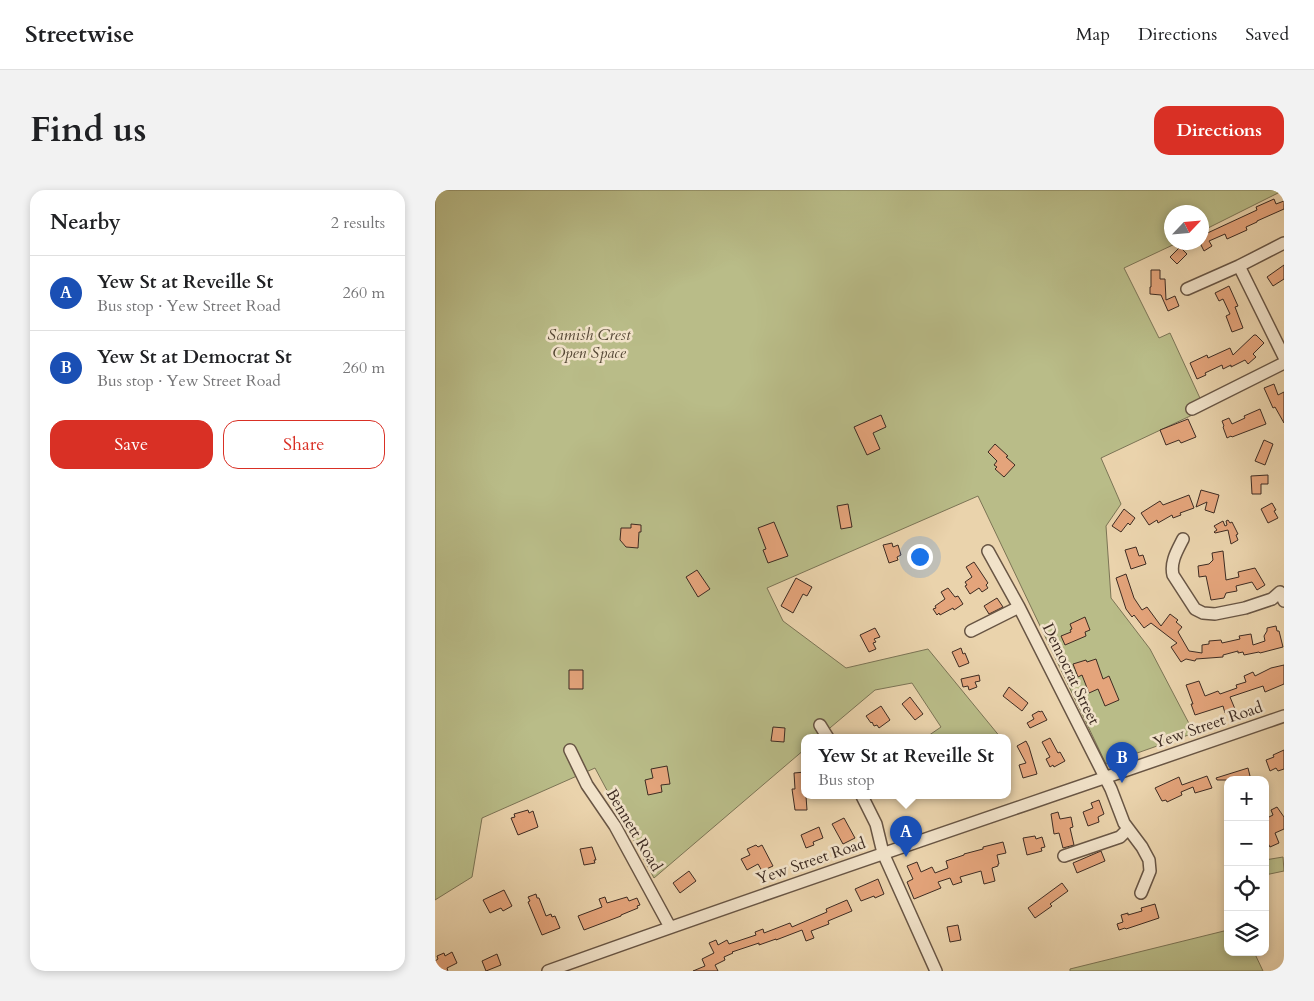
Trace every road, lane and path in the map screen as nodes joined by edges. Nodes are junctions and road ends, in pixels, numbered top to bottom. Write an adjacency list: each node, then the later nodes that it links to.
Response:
1 (1284, 242): 2 (street)
2 (1239, 266): 3 (street); 4 (street)
3 (1187, 289)
4 (1284, 357)
5 (1284, 363): 6 (street)
6 (1192, 409)
7 (1183, 539): 9 (street)
8 (988, 551): 10 (street, Democrat Street)
9 (1282, 597)
10 (1019, 606): 11 (street); 16 (street, Democrat Street)
11 (971, 631)
12 (1284, 716): 16 (street, Yew Street Road)
13 (820, 725): 14 (street)
14 (826, 734)
15 (570, 750): 22 (street, Bennett Road)
16 (1104, 778): 18 (street, Democrat Street); 19 (street, Yew Street Road)
17 (864, 799): 19 (street)
18 (1128, 828): 20 (street); 21 (street, Democrat Street)
19 (883, 853): 22 (street, Yew Street Road); 24 (street)
20 (1064, 856)
21 (1141, 893)
22 (670, 927): 23 (street, Yew Street Road)
23 (548, 971)
24 (936, 971)

